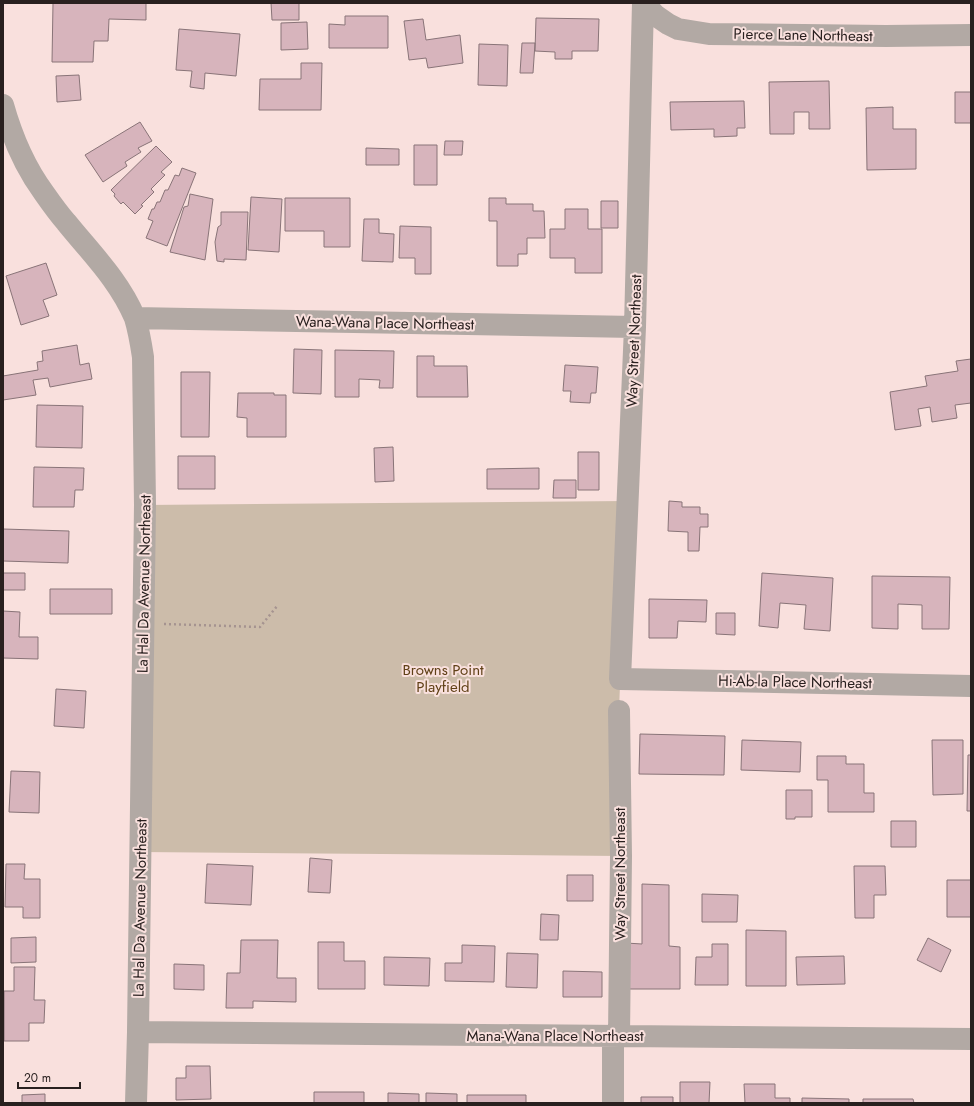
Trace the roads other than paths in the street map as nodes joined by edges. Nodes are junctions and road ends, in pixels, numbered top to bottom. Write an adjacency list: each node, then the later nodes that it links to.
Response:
1 (643, 3): 2 (street, Pierce Lane Northeast); 5 (street, Way Street Northeast)
2 (971, 35)
3 (3, 105): 4 (street, La Hal Da Avenue Northeast)
4 (135, 318): 5 (street, Wana-Wana Place Northeast); 9 (street, La Hal Da Avenue Northeast)
5 (635, 327): 6 (street, Way Street Northeast)
6 (620, 679): 7 (street, Hi-Ab-la Place Northeast)
7 (971, 686)
8 (618, 712): 10 (street, Way Street Northeast)
9 (138, 1032): 10 (street, Mana-Wana Place Northeast); 12 (street, La Hal Da Avenue Northeast)
10 (616, 1037): 11 (street, Mana-Wana Place Northeast); 13 (street, Way Street Northeast)
11 (971, 1039)
12 (136, 1103)
13 (613, 1103)

